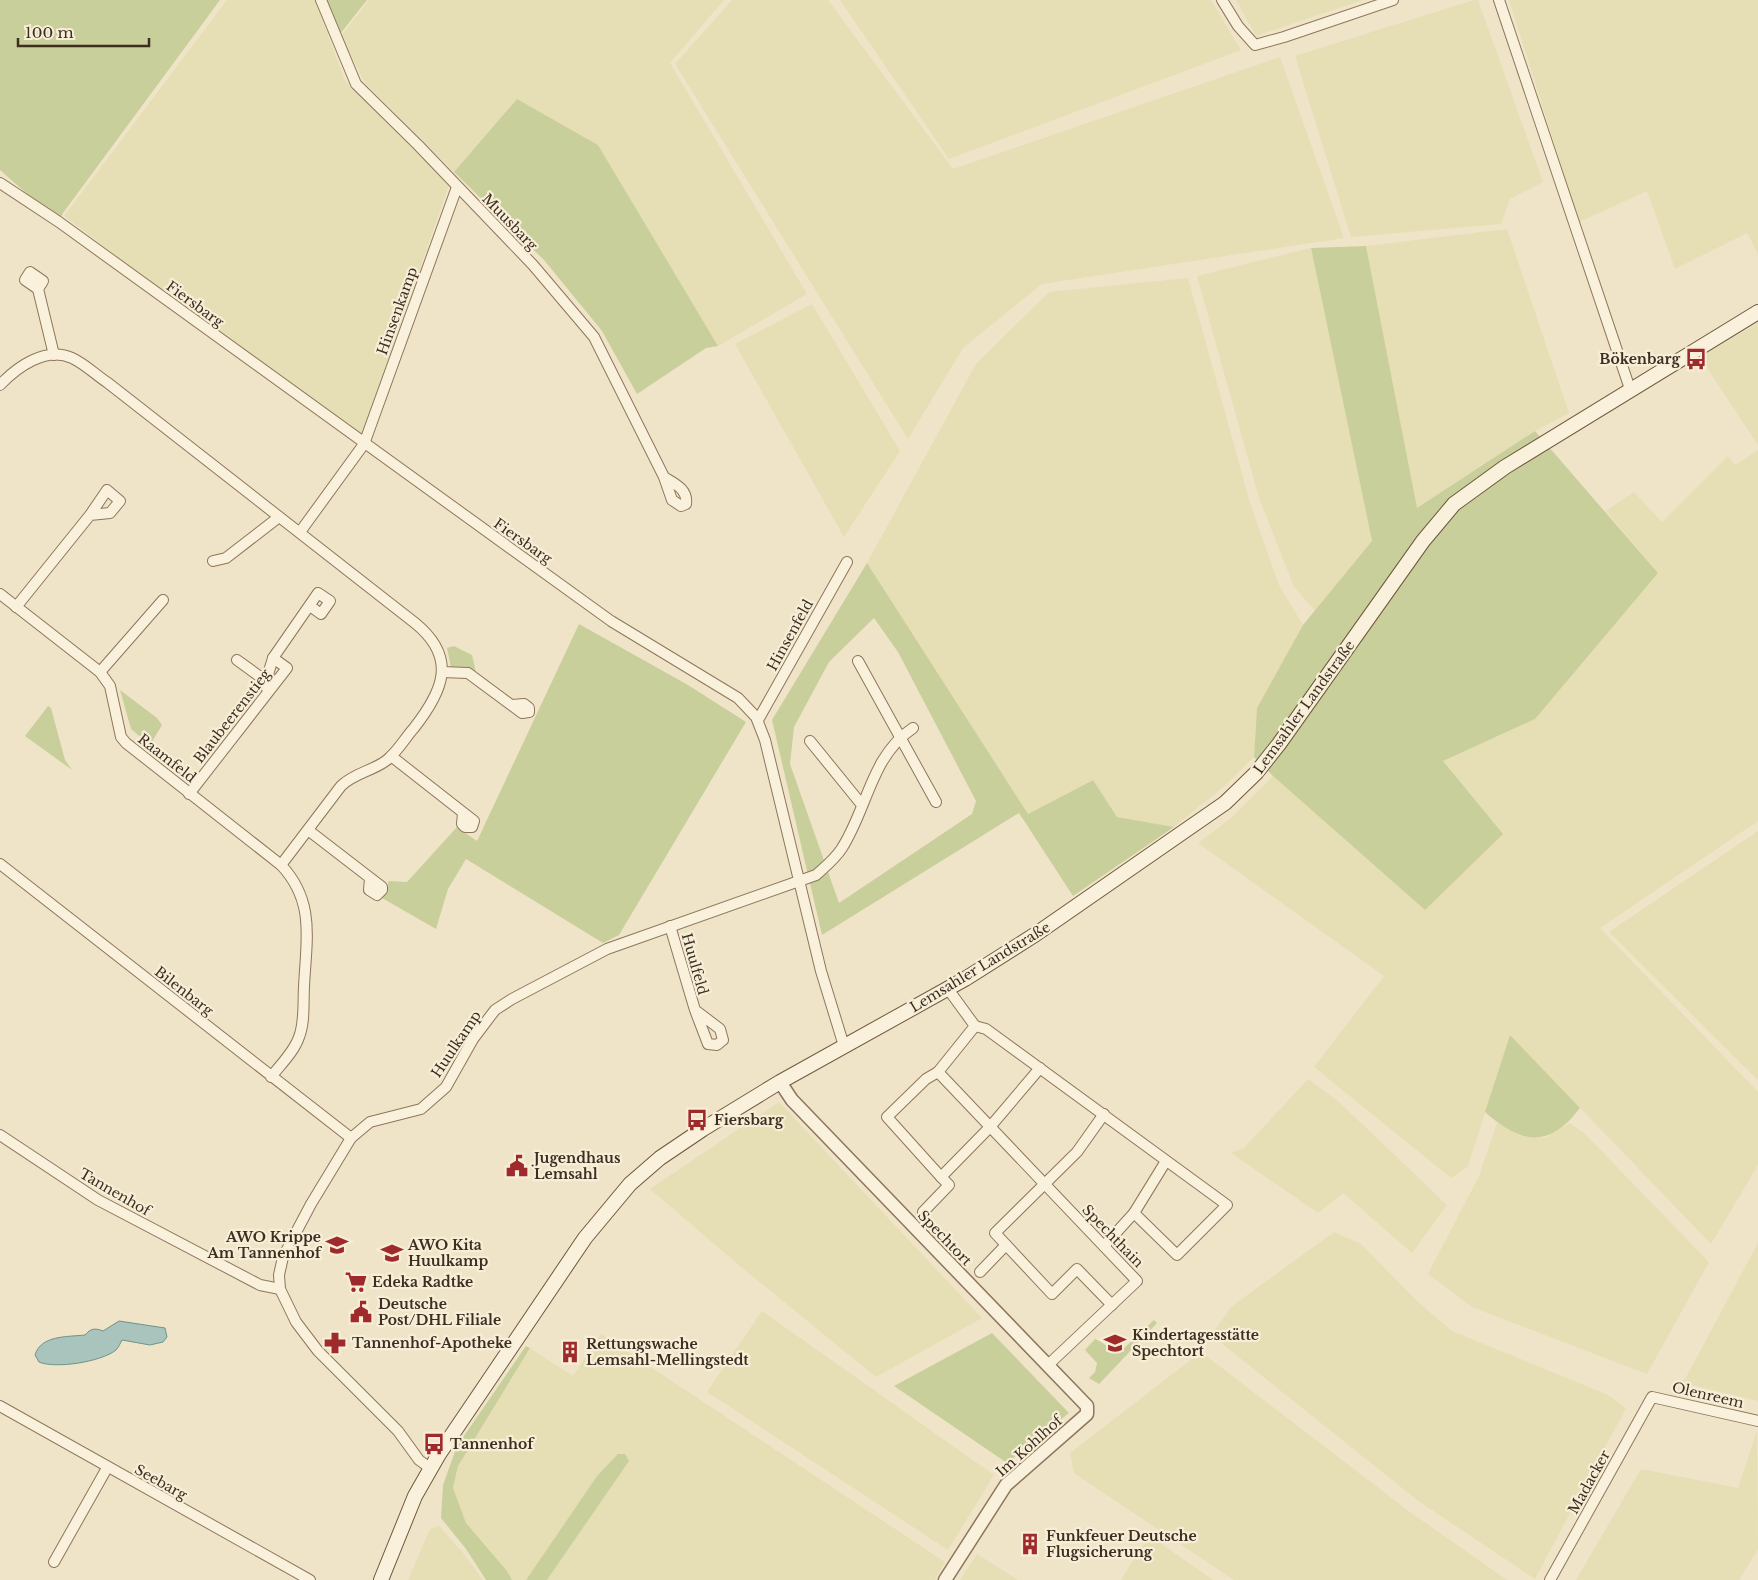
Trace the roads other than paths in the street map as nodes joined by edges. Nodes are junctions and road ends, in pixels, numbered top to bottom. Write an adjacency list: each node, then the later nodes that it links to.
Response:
1 (321, 0): 6 (street, Muusbarg)
2 (1222, 0): 3 (street)
3 (1393, 0)
4 (1499, 0): 11 (street)
5 (0, 183): 12 (street, Fiersbarg)
6 (457, 187): 12 (street, Hinsenkamp); 13 (street, Muusbarg)
7 (38, 289): 9 (street)
8 (1758, 312): 11 (main road, Lemsahler Landstraße)
9 (54, 355): 10 (street); 15 (street)
10 (0, 385)
11 (1630, 389): 46 (main road, Lemsahler Landstraße)
12 (364, 444): 16 (street, Hinsenkamp); 31 (street, Fiersbarg)
13 (664, 477)
14 (90, 515): 21 (street)
15 (279, 516): 16 (street); 17 (street)
16 (300, 532): 27 (street)
17 (214, 561)
18 (847, 562): 31 (street, Hinsenfeld)
19 (0, 594): 21 (street, Raamfeld)
20 (162, 600): 26 (street)
21 (16, 606): 26 (street, Raamfeld)
22 (310, 606): 23 (street, Blaubeerenstieg)
23 (273, 658): 28 (street, Blaubeerenstieg); 29 (street, Blaubeerenstieg)
24 (237, 660): 28 (street)
25 (858, 661): 33 (street)
26 (100, 672): 36 (street, Raamfeld)
27 (442, 672): 30 (street); 35 (street)
28 (266, 681): 29 (street, Blaubeerenstieg)
29 (266, 692): 36 (street, Blaubeerenstieg)
30 (512, 705)
31 (758, 720): 44 (street, Fiersbarg)
32 (913, 728): 33 (street)
33 (900, 736): 37 (street); 38 (street, Huulkamp)
34 (810, 740): 38 (street)
35 (391, 756): 39 (street); 40 (street)
36 (189, 794): 42 (street, Raamfeld)
37 (936, 802)
38 (862, 805): 44 (street, Huulkamp)
39 (463, 812)
40 (308, 830): 42 (street); 43 (street)
41 (0, 864): 52 (street, Bilenbarg)
42 (281, 865): 52 (street, Raamfeld)
43 (370, 878)
44 (799, 882): 45 (street, Huulkamp); 49 (street, Fiersbarg)
45 (670, 926): 47 (street, Huulfeld); 57 (street, Huulkamp)
46 (948, 988): 48 (street); 49 (main road, Lemsahler Landstraße)
47 (695, 1010)
48 (975, 1026): 50 (street); 51 (street)
49 (844, 1046): 53 (main road, Lemsahler Landstraße)
50 (1040, 1068): 54 (street); 55 (street)
51 (938, 1072): 55 (street, Spechthain); 59 (street)
52 (271, 1077): 57 (street, Bilenbarg)
53 (780, 1082): 68 (street, Spechtort); 74 (main road, Lemsahler Landstraße)
54 (1104, 1114): 58 (street); 60 (street)
55 (990, 1127): 59 (street); 60 (street, Spechthain)
56 (0, 1135): 66 (street, Tannenhof)
57 (352, 1138): 66 (street, Huulkamp)
58 (1166, 1161): 62 (street); 62 (street)
59 (942, 1177): 61 (street)
60 (1045, 1185): 63 (street); 64 (street, Spechthain)
61 (923, 1212)
62 (1134, 1213): 64 (street)
63 (1006, 1245): 65 (street); 67 (street)
64 (1104, 1246): 67 (street, Spechthain)
65 (980, 1272)
66 (280, 1289): 74 (street)
67 (1112, 1305): 68 (street, Spechthain)
68 (1048, 1366): 71 (street, Spechtort)
69 (1652, 1397): 72 (street, Olenreem); 79 (street, Madacker)
70 (0, 1406): 73 (street, Seebarg)
71 (1087, 1414): 78 (street, Im Kohlhof)
72 (1758, 1421)
73 (107, 1468): 75 (street); 76 (street, Seebarg)
74 (430, 1468): 77 (main road, Lemsahler Landstraße)
75 (54, 1562)
76 (310, 1580)
77 (381, 1580)
78 (945, 1580)
79 (1550, 1580)

